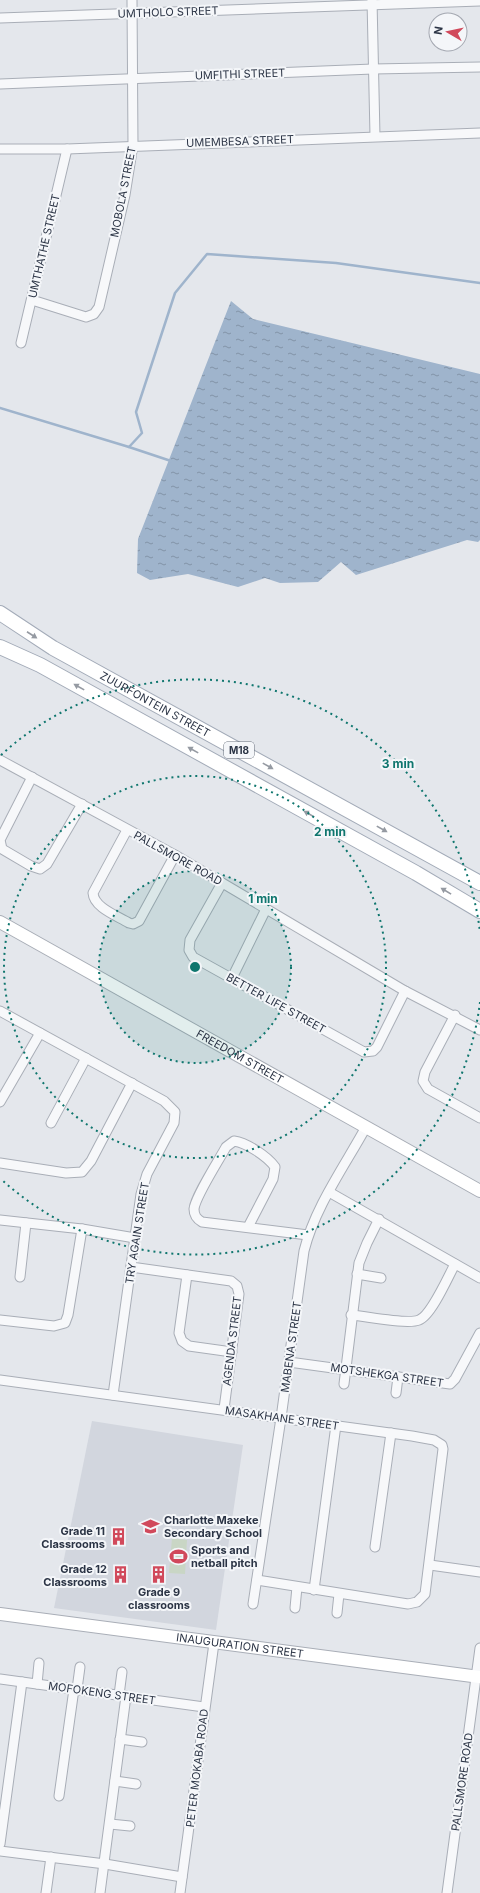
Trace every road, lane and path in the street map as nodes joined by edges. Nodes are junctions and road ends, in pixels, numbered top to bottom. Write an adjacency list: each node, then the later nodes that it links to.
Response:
1 (132, 0): 4 (street, MOBOLA STREET)
2 (480, 1): 3 (street, UMTHOLO STREET)
3 (372, 2): 4 (street, UMTHOLO STREET); 7 (street)
4 (132, 14): 5 (street, UMTHOLO STREET); 8 (street, MOBOLA STREET)
5 (0, 18)
6 (480, 67): 7 (street, UMFITHI STREET)
7 (373, 69): 8 (street, UMFITHI STREET); 11 (street)
8 (132, 78): 9 (street, UMFITHI STREET); 12 (street, MOBOLA STREET)
9 (0, 84)
10 (480, 133): 11 (street, UMEMBESA STREET)
11 (375, 136): 12 (street, UMEMBESA STREET)
12 (133, 145): 14 (street, UMEMBESA STREET); 15 (street, MOBOLA STREET)
13 (0, 149): 14 (street, UMEMBESA STREET)
14 (67, 149): 15 (street, UMTHATHE STREET)
15 (32, 300): 16 (street, UMTHATHE STREET)
16 (21, 343)
17 (0, 613): 25 (main road, ZUURFONTEIN STREET / M18, one-way to 25)
18 (0, 647): 27 (main road, ZUURFONTEIN STREET / M18, one-way to 18)
19 (0, 760): 20 (street, PALLSMORE ROAD)
20 (32, 777): 21 (street, PALLSMORE ROAD); 21 (street)
21 (82, 804): 22 (street, PALLSMORE ROAD)
22 (127, 830): 23 (street, PALLSMORE ROAD); 23 (street)
23 (175, 855): 24 (street, PALLSMORE ROAD)
24 (222, 883): 26 (street, PALLSMORE ROAD); 29 (street, BETTER LIFE STREET)
25 (480, 883)
26 (266, 909): 29 (street); 30 (street, PALLSMORE ROAD)
27 (480, 911)
28 (0, 922): 40 (street, FREEDOM STREET)
29 (232, 978): 30 (street, BETTER LIFE STREET)
30 (405, 991): 32 (street, PALLSMORE ROAD)
31 (0, 1011): 34 (street, TRY AGAIN STREET)
32 (455, 1016): 33 (street, PALLSMORE ROAD); 38 (street)
33 (480, 1030)
34 (40, 1033): 35 (street, TRY AGAIN STREET); 37 (street)
35 (86, 1058): 36 (street, TRY AGAIN STREET); 39 (street)
36 (132, 1083): 41 (street); 50 (street, TRY AGAIN STREET)
37 (0, 1102)
38 (480, 1118)
39 (51, 1123)
40 (366, 1127): 42 (street, FREEDOM STREET); 43 (street, MABENA STREET)
41 (0, 1163)
42 (480, 1191)
43 (329, 1192): 44 (street); 49 (street, MABENA STREET)
44 (379, 1219): 51 (street); 53 (street)
45 (0, 1220): 46 (street)
46 (26, 1223): 48 (street); 55 (street)
47 (248, 1227): 47 (street); 49 (street)
48 (82, 1229): 50 (street); 59 (street)
49 (308, 1235): 62 (street, MABENA STREET)
50 (135, 1238): 52 (street, TRY AGAIN STREET)
51 (455, 1264): 57 (street); 58 (street)
52 (131, 1267): 54 (street, AGENDA STREET); 68 (street, TRY AGAIN STREET)
53 (357, 1274): 56 (street); 58 (street)
54 (187, 1275): 61 (street); 61 (street, AGENDA STREET)
55 (20, 1277)
56 (381, 1278)
57 (480, 1278)
58 (352, 1315): 63 (street)
59 (0, 1320)
60 (480, 1333): 64 (street, MOTSHEKGA STREET)
61 (232, 1352): 69 (street, AGENDA STREET)
62 (289, 1362): 63 (street, MOTSHEKGA STREET); 70 (street, MABENA STREET)
63 (345, 1369): 64 (street, MOTSHEKGA STREET); 66 (street)
64 (398, 1377): 67 (street)
65 (0, 1380): 68 (street, MASAKHANE STREET)
66 (344, 1384)
67 (396, 1393)
68 (113, 1395): 69 (street, MASAKHANE STREET)
69 (224, 1410): 70 (street, MASAKHANE STREET)
70 (281, 1418): 71 (street, MASAKHANE STREET); 76 (street, MABENA STREET)
71 (336, 1425): 72 (street, MASAKHANE STREET); 78 (street)
72 (391, 1433): 73 (street); 74 (street, MASAKHANE STREET)
73 (375, 1547)
74 (430, 1564): 75 (street); 79 (street, MASAKHANE STREET)
75 (480, 1572)
76 (257, 1580): 77 (street); 80 (street, MABENA STREET)
77 (297, 1588): 78 (street); 81 (street)
78 (314, 1590): 79 (street)
79 (339, 1594): 82 (street)
80 (253, 1604)
81 (295, 1608)
82 (337, 1613)
83 (0, 1614): 84 (street, INAUGURATION STREET)
84 (214, 1643): 89 (street, INAUGURATION STREET); 95 (street, PETER MOKABA ROAD)
85 (480, 1648): 89 (street, PALLSMORE ROAD)
86 (39, 1663): 92 (street)
87 (80, 1667): 93 (street)
88 (122, 1672): 94 (street)
89 (478, 1677): 111 (street, PALLSMORE ROAD)
90 (0, 1679): 91 (street, MOFOKENG STREET)
91 (22, 1682): 92 (street, MOFOKENG STREET); 103 (street)
92 (37, 1684): 93 (street, MOFOKENG STREET)
93 (75, 1689): 94 (street, MOFOKENG STREET); 100 (street)
94 (122, 1696): 95 (street, MOFOKENG STREET); 96 (street)
95 (204, 1707): 107 (street, PETER MOKABA ROAD)
96 (120, 1738): 97 (street); 98 (street)
97 (142, 1742)
98 (115, 1781): 99 (street); 101 (street)
99 (136, 1784)
100 (59, 1796)
101 (110, 1824): 102 (street); 106 (street)
102 (130, 1826)
103 (0, 1844)
104 (0, 1850): 105 (street)
105 (51, 1857): 106 (street); 108 (street)
106 (105, 1864): 107 (street); 109 (street)
107 (182, 1877): 110 (street, PETER MOKABA ROAD)
108 (46, 1893)
109 (100, 1893)
110 (180, 1893)
111 (447, 1893)

